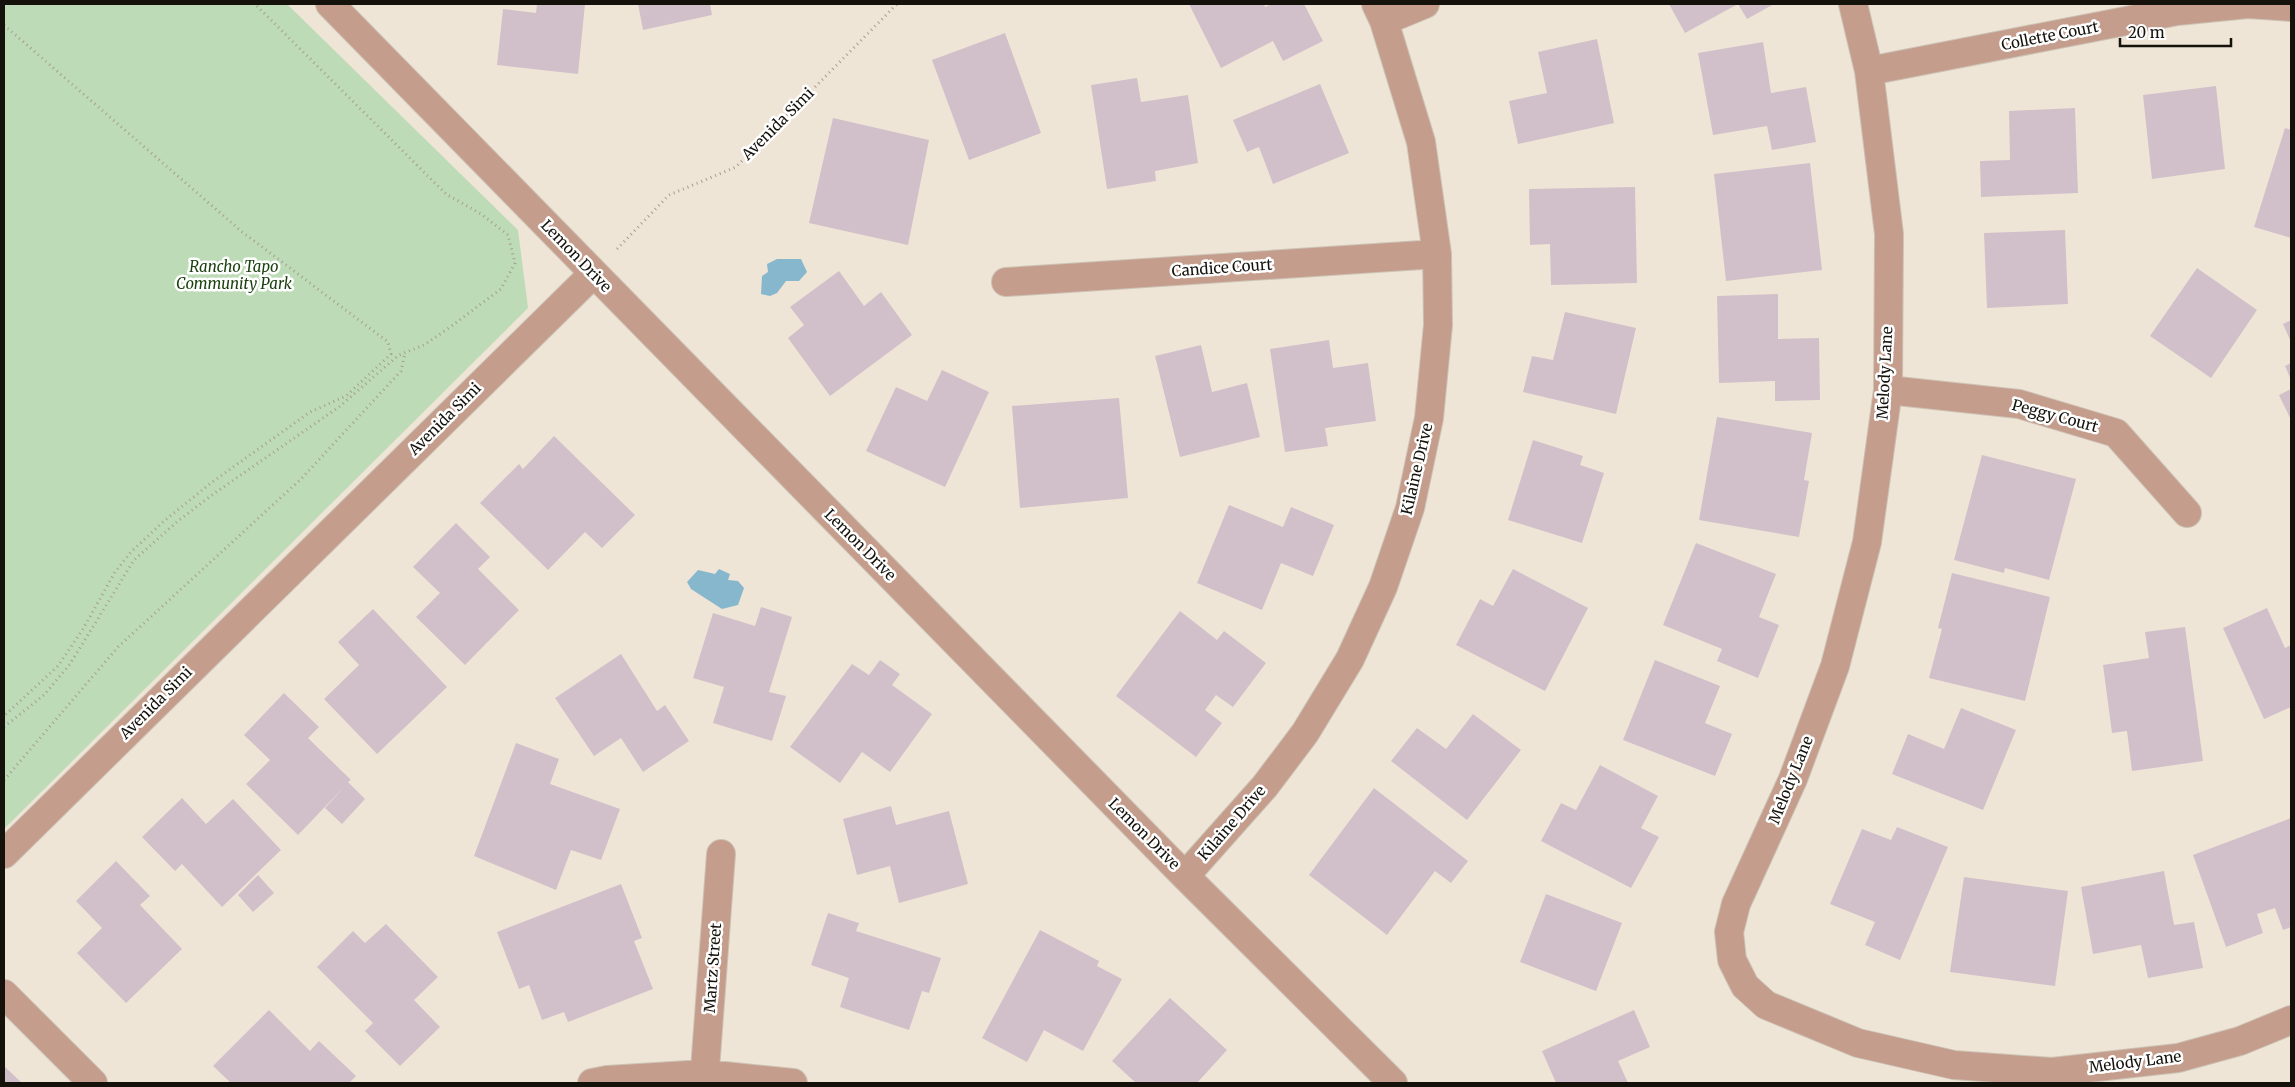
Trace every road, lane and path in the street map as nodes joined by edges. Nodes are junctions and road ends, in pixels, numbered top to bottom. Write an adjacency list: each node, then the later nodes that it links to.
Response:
1 (255, 4): 13 (path)
2 (330, 4): 11 (street, Lemon Drive)
3 (897, 4): 11 (path, Avenida Simi)
4 (1425, 4): 7 (street)
5 (1853, 4): 9 (street, Melody Lane)
6 (2291, 7): 9 (street, Collette Court)
7 (1380, 12): 10 (street, Kilaine Drive)
8 (4, 26): 16 (path)
9 (1869, 71): 14 (street, Melody Lane)
10 (1437, 254): 12 (street, Candice Court); 21 (street, Kilaine Drive)
11 (593, 274): 19 (street, Avenida Simi); 21 (street, Lemon Drive)
12 (1006, 282)
13 (405, 352): 17 (path); 18 (path)
14 (1888, 390): 15 (street, Peggy Court); 24 (street, Melody Lane)
15 (2187, 514)
16 (4, 716)
17 (4, 727)
18 (4, 780)
19 (4, 854)
20 (721, 854): 25 (street, Martz Street)
21 (1185, 876): 29 (street, Lemon Drive)
22 (4, 994): 26 (street)
23 (2291, 1020): 24 (street, Melody Lane)
24 (2052, 1078)
25 (704, 1079): 27 (street); 28 (street)
26 (93, 1083)
27 (592, 1083)
28 (793, 1083)
29 (1393, 1083)

